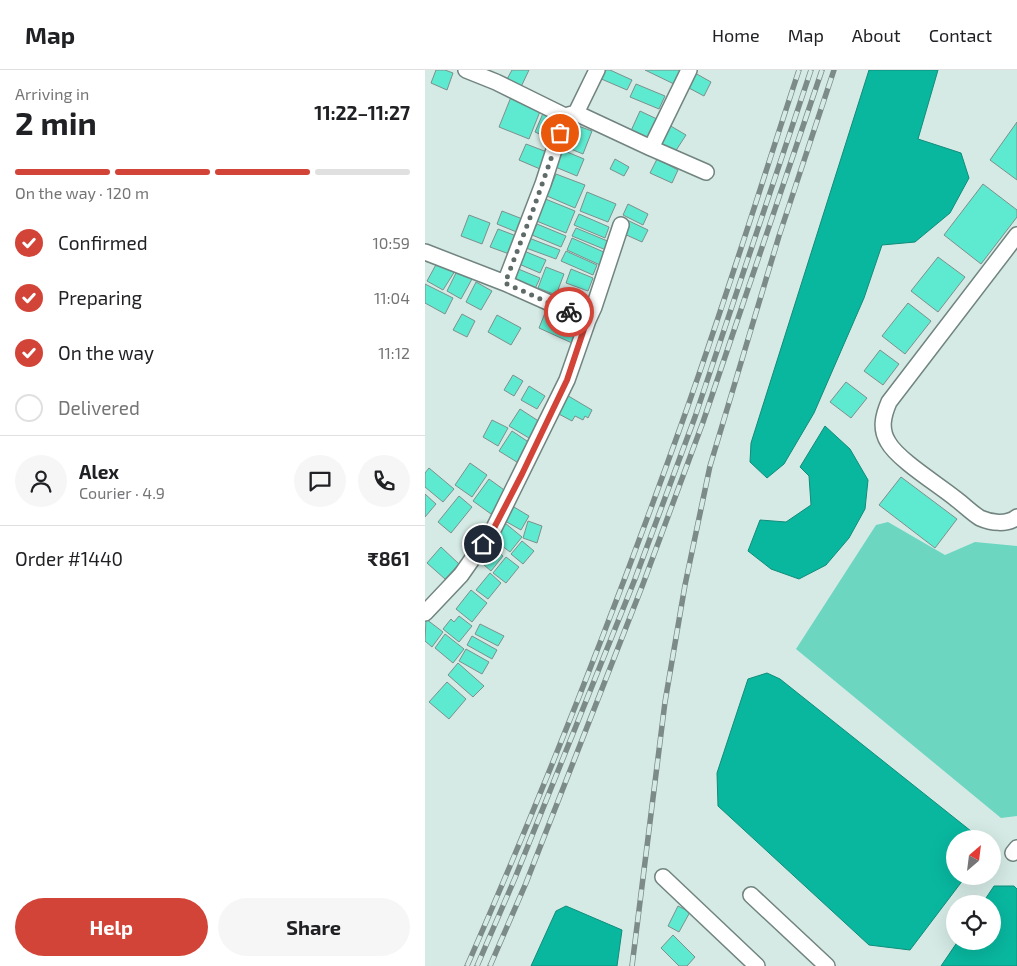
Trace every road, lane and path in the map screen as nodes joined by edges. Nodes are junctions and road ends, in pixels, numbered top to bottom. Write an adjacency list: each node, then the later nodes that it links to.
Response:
1 (466, 70): 4 (street)
2 (597, 70): 5 (street)
3 (689, 70): 6 (street)
4 (499, 76): 5 (street)
5 (571, 115): 6 (street); 11 (street)
6 (651, 148): 7 (street)
7 (706, 172)
8 (621, 225): 12 (street)
9 (1017, 235): 13 (street)
10 (425, 252): 11 (street)
11 (505, 283): 12 (street)
12 (587, 320): 14 (street)
13 (1017, 517)
14 (425, 613)
15 (663, 877): 17 (street)
16 (751, 895): 18 (street)
17 (757, 966)
18 (827, 966)

